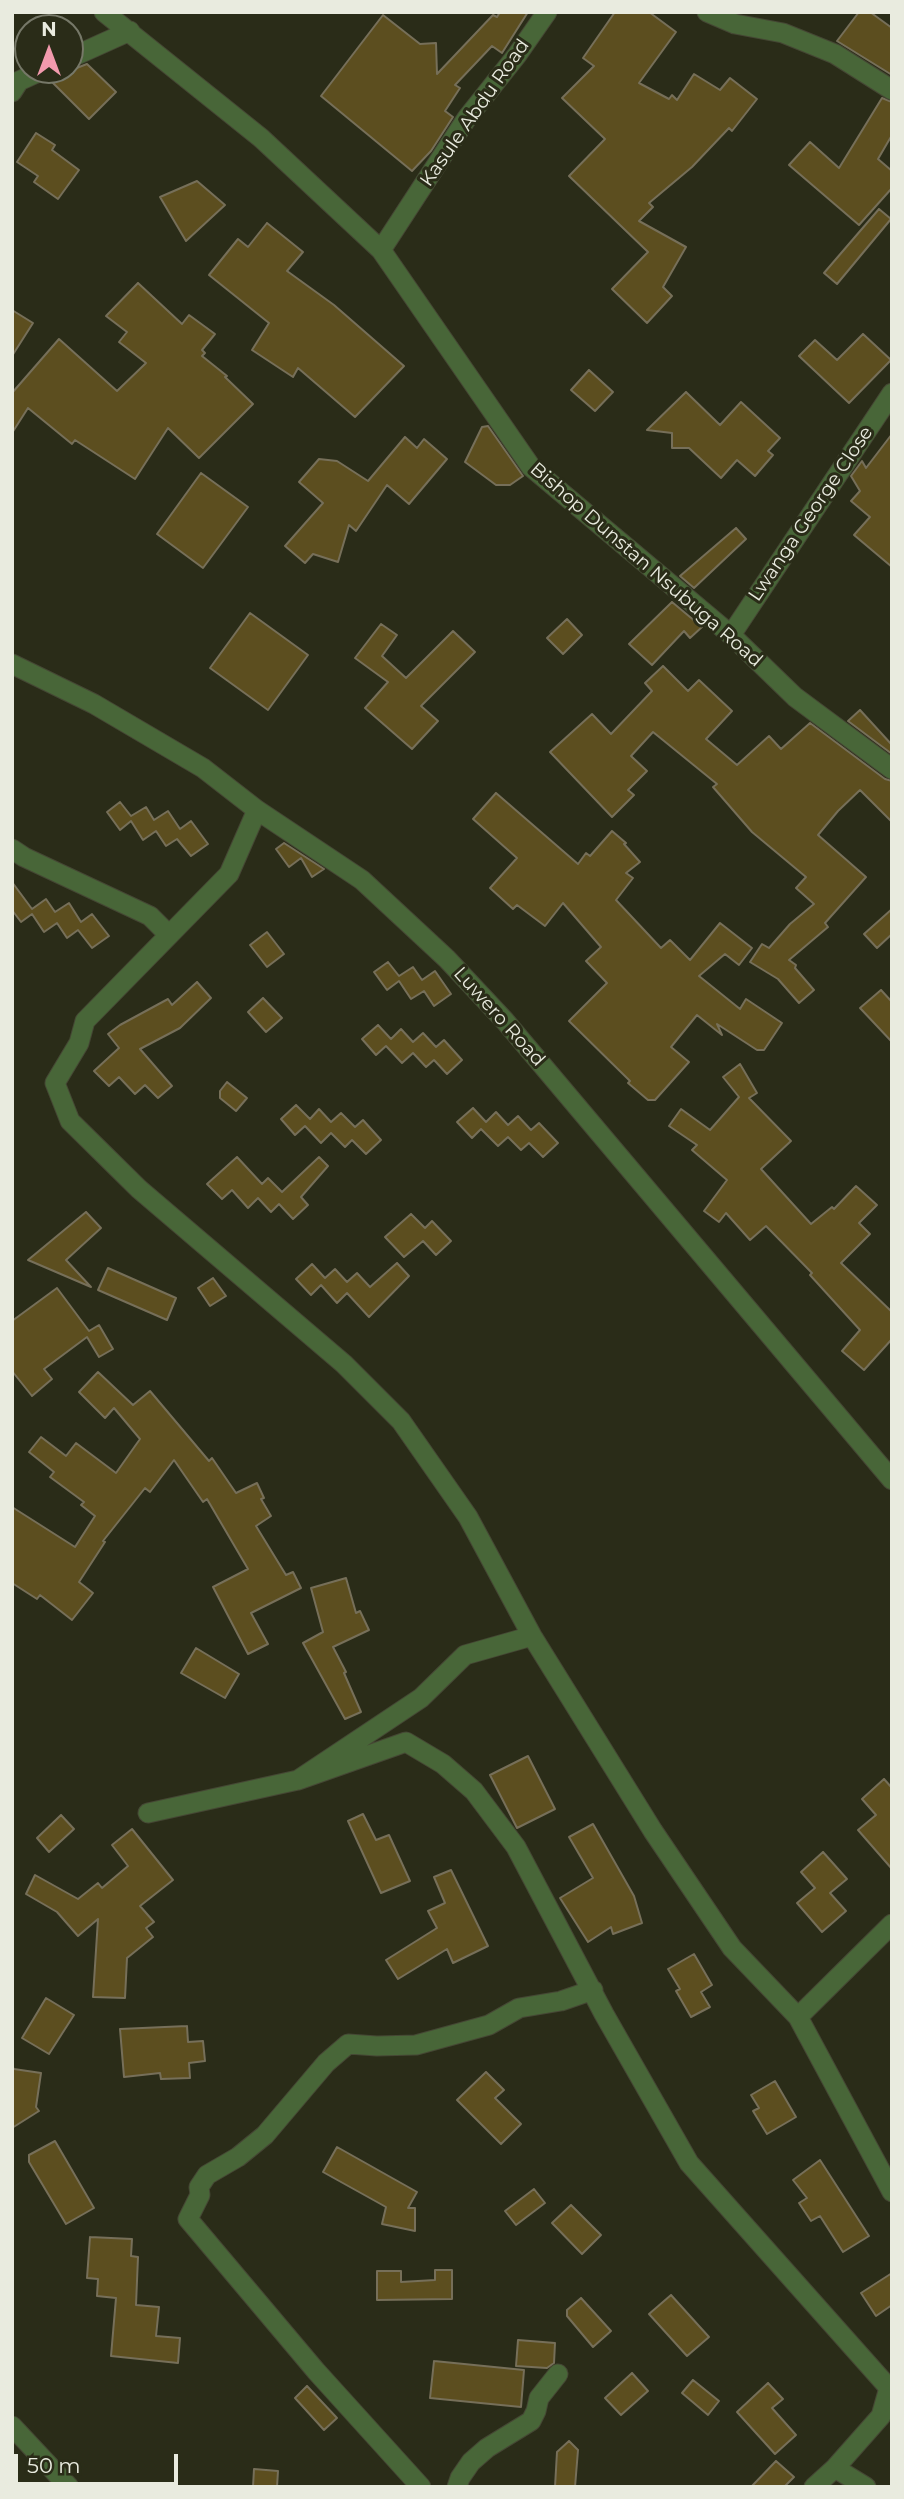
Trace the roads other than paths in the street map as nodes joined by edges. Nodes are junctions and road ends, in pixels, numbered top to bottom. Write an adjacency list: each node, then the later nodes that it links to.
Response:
1 (104, 12): 4 (street, Bishop Dunstan Nsubuga Road)
2 (547, 12): 7 (street, Kasule Abdu Road)
3 (708, 12): 6 (street)
4 (130, 32): 5 (street); 7 (street, Bishop Dunstan Nsubuga Road)
5 (84, 52)
6 (892, 90)
7 (381, 250): 9 (street, Bishop Dunstan Nsubuga Road)
8 (892, 393): 9 (street, Lwanga George Close)
9 (731, 635): 11 (street, Bishop Dunstan Nsubuga Road)
10 (12, 664): 12 (street, Luwero Road)
11 (892, 769)
12 (257, 810): 14 (street); 15 (street, Luwero Road)
13 (12, 849): 14 (street)
14 (168, 934): 16 (street)
15 (892, 1480)
16 (532, 1636): 17 (street); 21 (street)
17 (298, 1780): 18 (street); 20 (street)
18 (148, 1814)
19 (892, 1924): 21 (street)
20 (593, 1990): 25 (street); 27 (street)
21 (798, 2017): 22 (street)
22 (892, 2192)
23 (558, 2374): 28 (street)
24 (12, 2426): 26 (street)
25 (835, 2468): 29 (street); 30 (street)
26 (69, 2487)
27 (421, 2487)
28 (457, 2487)
29 (814, 2487)
30 (866, 2487)

